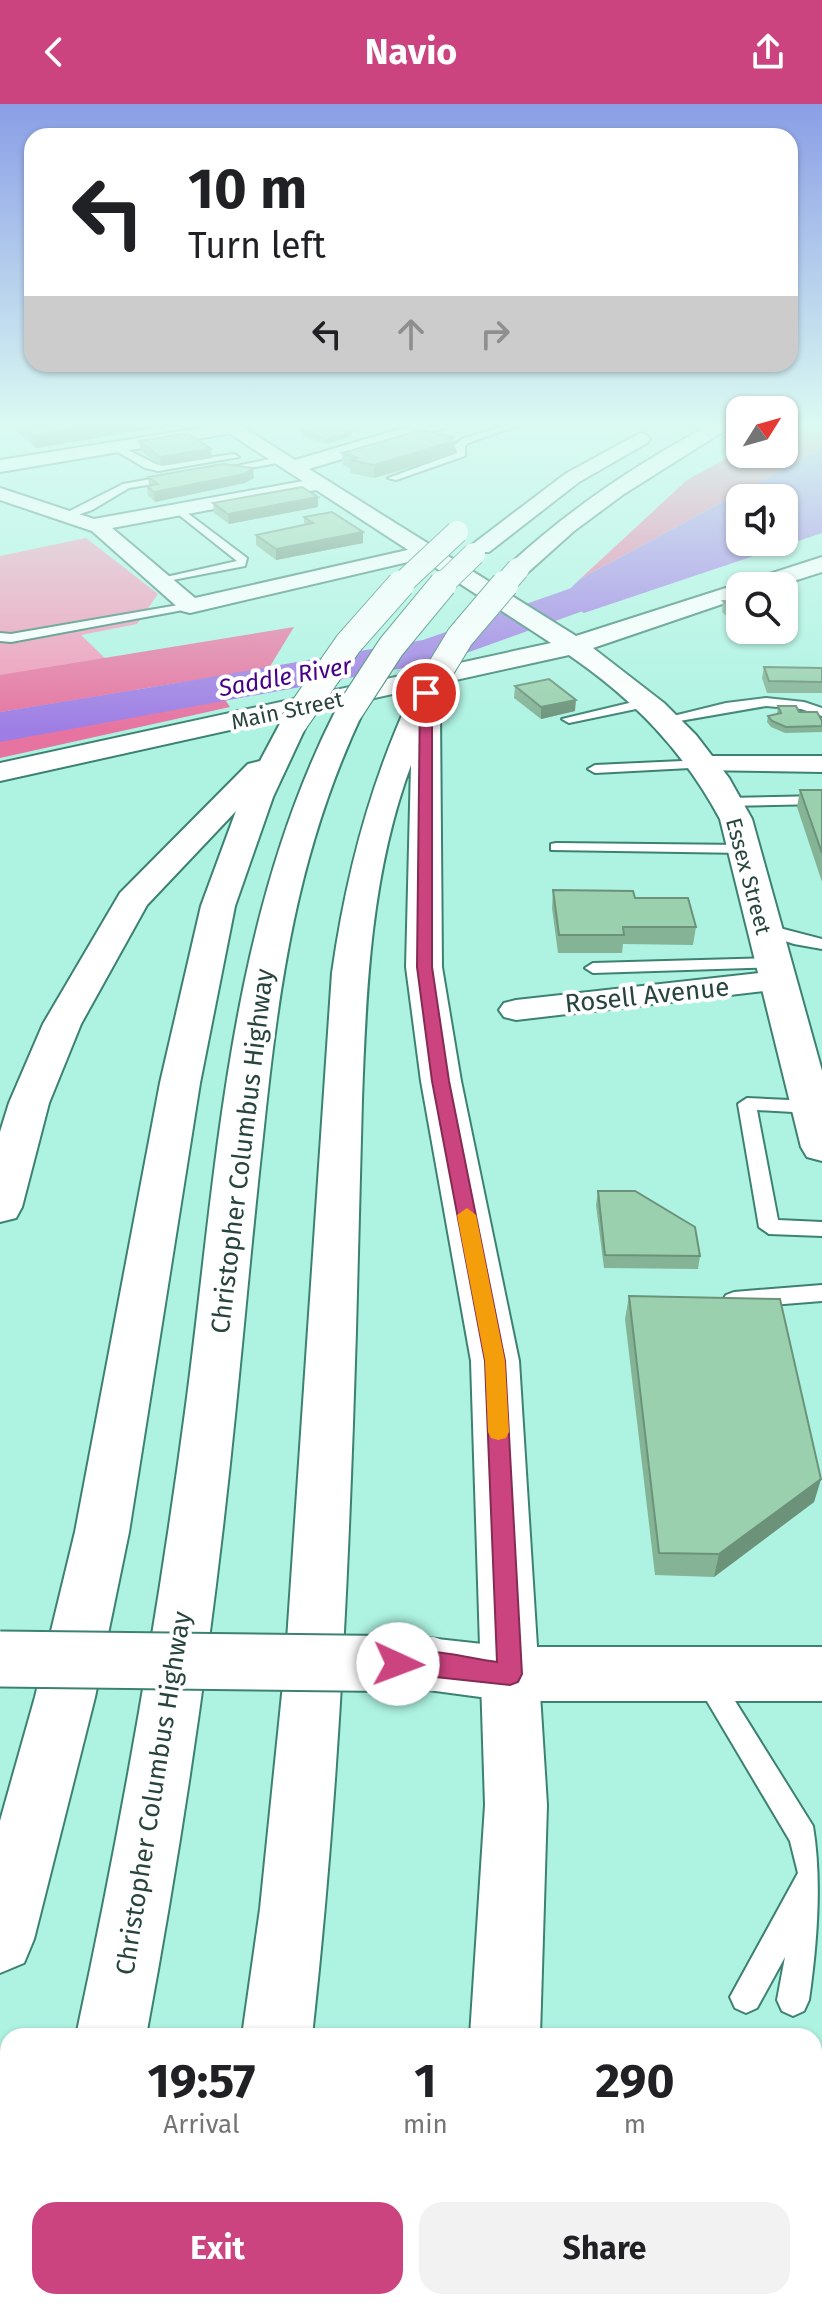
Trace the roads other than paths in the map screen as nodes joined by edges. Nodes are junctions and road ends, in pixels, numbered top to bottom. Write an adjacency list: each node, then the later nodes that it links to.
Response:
1 (99, 527): 10 (street)
2 (201, 527): 10 (lane)
3 (386, 527): 7 (main road, Essex Street)
4 (463, 527): 20 (main road, bridge)
5 (508, 527): 48 (main road, Christopher Columbus Highway, bridge)
6 (562, 527): 16 (main road, bridge)
7 (425, 552): 12 (street); 14 (main road, Essex Street)
8 (822, 564): 9 (main road)
9 (797, 572)
10 (161, 581): 12 (street)
11 (726, 594): 14 (main road, Main Street)
12 (190, 606): 13 (lane)
13 (6, 638): 15 (lane)
14 (563, 640): 17 (main road, Essex Street); 24 (main road, Main Street)
15 (0, 648)
16 (426, 693): 41 (main road); 49 (main road)
17 (659, 711): 18 (lane); 19 (lane); 21 (main road, Essex Street)
18 (822, 712)
19 (569, 719)
20 (287, 735): 36 (main road); 45 (main road)
21 (704, 764): 22 (street); 23 (lane); 26 (main road, Essex Street)
22 (822, 764)
23 (595, 769)
24 (0, 772)
25 (822, 800): 26 (lane)
26 (727, 802): 28 (main road, Essex Street)
27 (556, 847): 28 (lane)
28 (745, 849): 29 (main road, Essex Street)
29 (764, 929): 30 (lane); 32 (main road, Essex Street)
30 (822, 944)
31 (593, 968): 32 (lane)
32 (775, 972): 33 (street, Rosell Avenue); 34 (main road, Essex Street)
33 (516, 1010)
34 (811, 1107): 35 (main road, Essex Street); 37 (lane)
35 (822, 1147)
36 (0, 1207)
37 (822, 1229)
38 (822, 1293): 39 (lane)
39 (716, 1302)
40 (0, 1659): 41 (main road, bridge)
41 (510, 1674): 42 (main road); 50 (main road)
42 (704, 1674): 43 (main road); 44 (lane)
43 (822, 1674)
44 (819, 1888): 46 (lane); 47 (lane)
45 (0, 1939)
46 (746, 1997)
47 (793, 2000)
48 (113, 2028)
49 (278, 2028)
50 (505, 2028)

